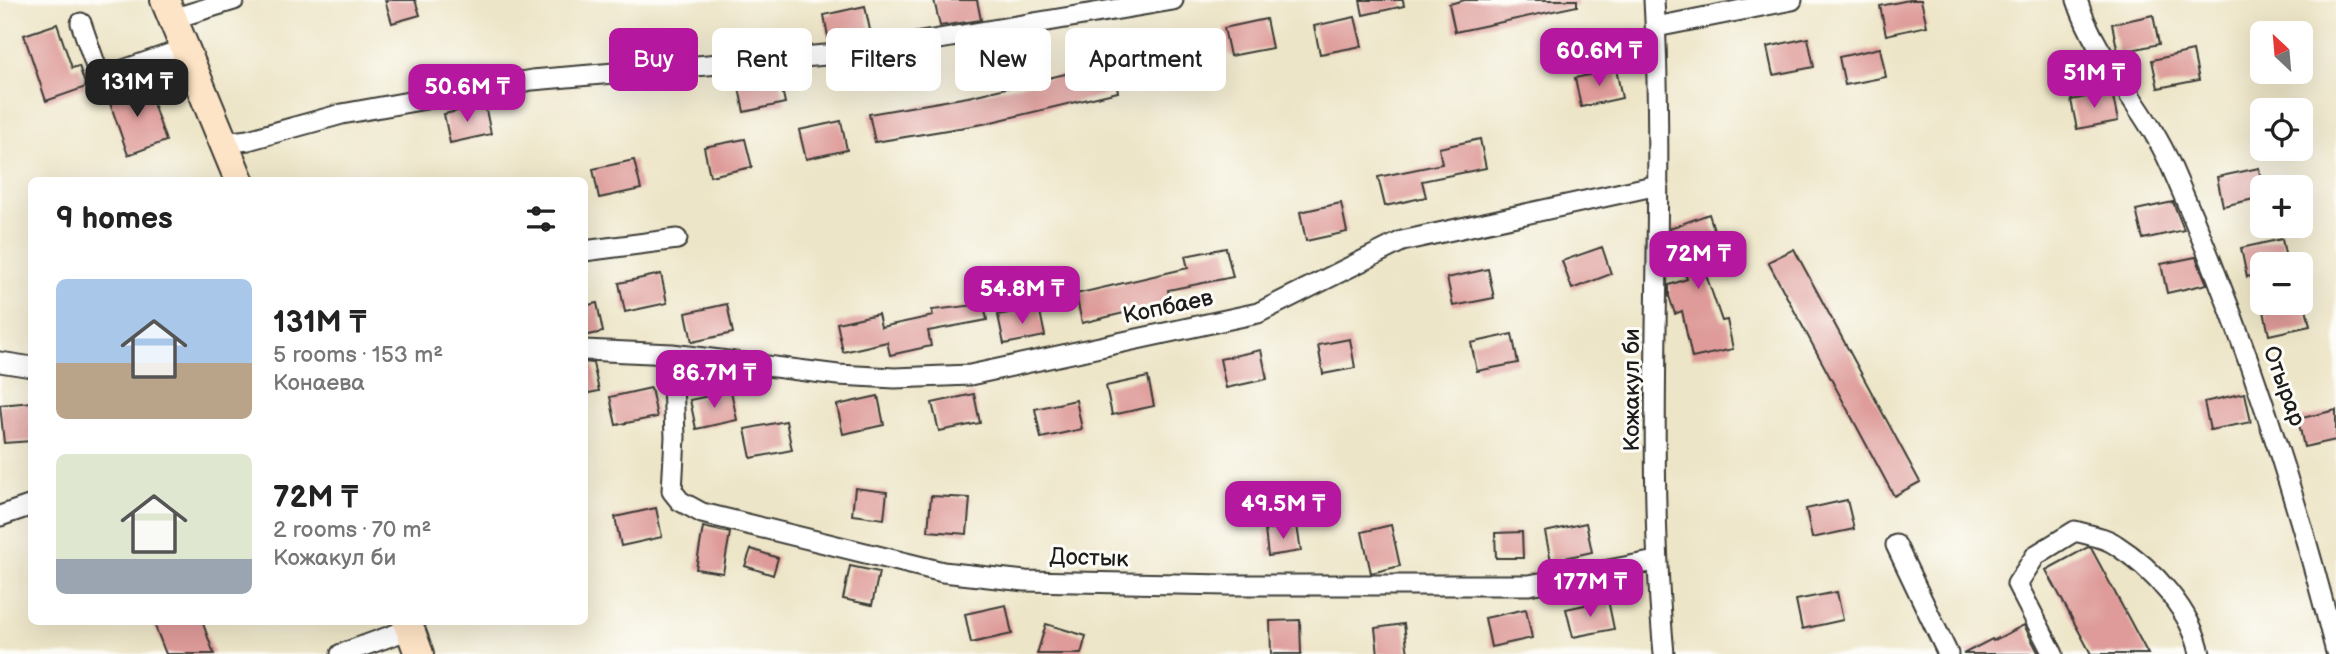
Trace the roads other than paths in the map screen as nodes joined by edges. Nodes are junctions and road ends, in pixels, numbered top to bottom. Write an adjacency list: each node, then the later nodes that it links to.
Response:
1 (234, 0): 6 (street)
2 (1173, 0): 10 (street)
3 (1654, 0): 8 (street, Кожакул би)
4 (1792, 0): 8 (street)
5 (2077, 0): 24 (street, Отырар)
6 (169, 9): 9 (main road)
7 (81, 23): 9 (street)
8 (1656, 27): 12 (street, Кожакул би)
9 (184, 49): 10 (main road)
10 (224, 143): 11 (main road)
11 (238, 177)
12 (1658, 185): 16 (street, Копбаев); 22 (street, Кожакул би)
13 (677, 239): 14 (street)
14 (588, 250)
15 (588, 350): 16 (street, Копбаев)
16 (672, 354): 22 (street, Достык)
17 (0, 362): 18 (street)
18 (28, 366)
19 (28, 507): 20 (street)
20 (0, 516)
21 (1896, 545): 27 (street)
22 (1656, 561): 26 (street, Кожакул би)
23 (412, 635): 25 (street)
24 (2336, 652)
25 (341, 654)
26 (1664, 654)
27 (1948, 654)
28 (2053, 654): 29 (street)
29 (2200, 654)

